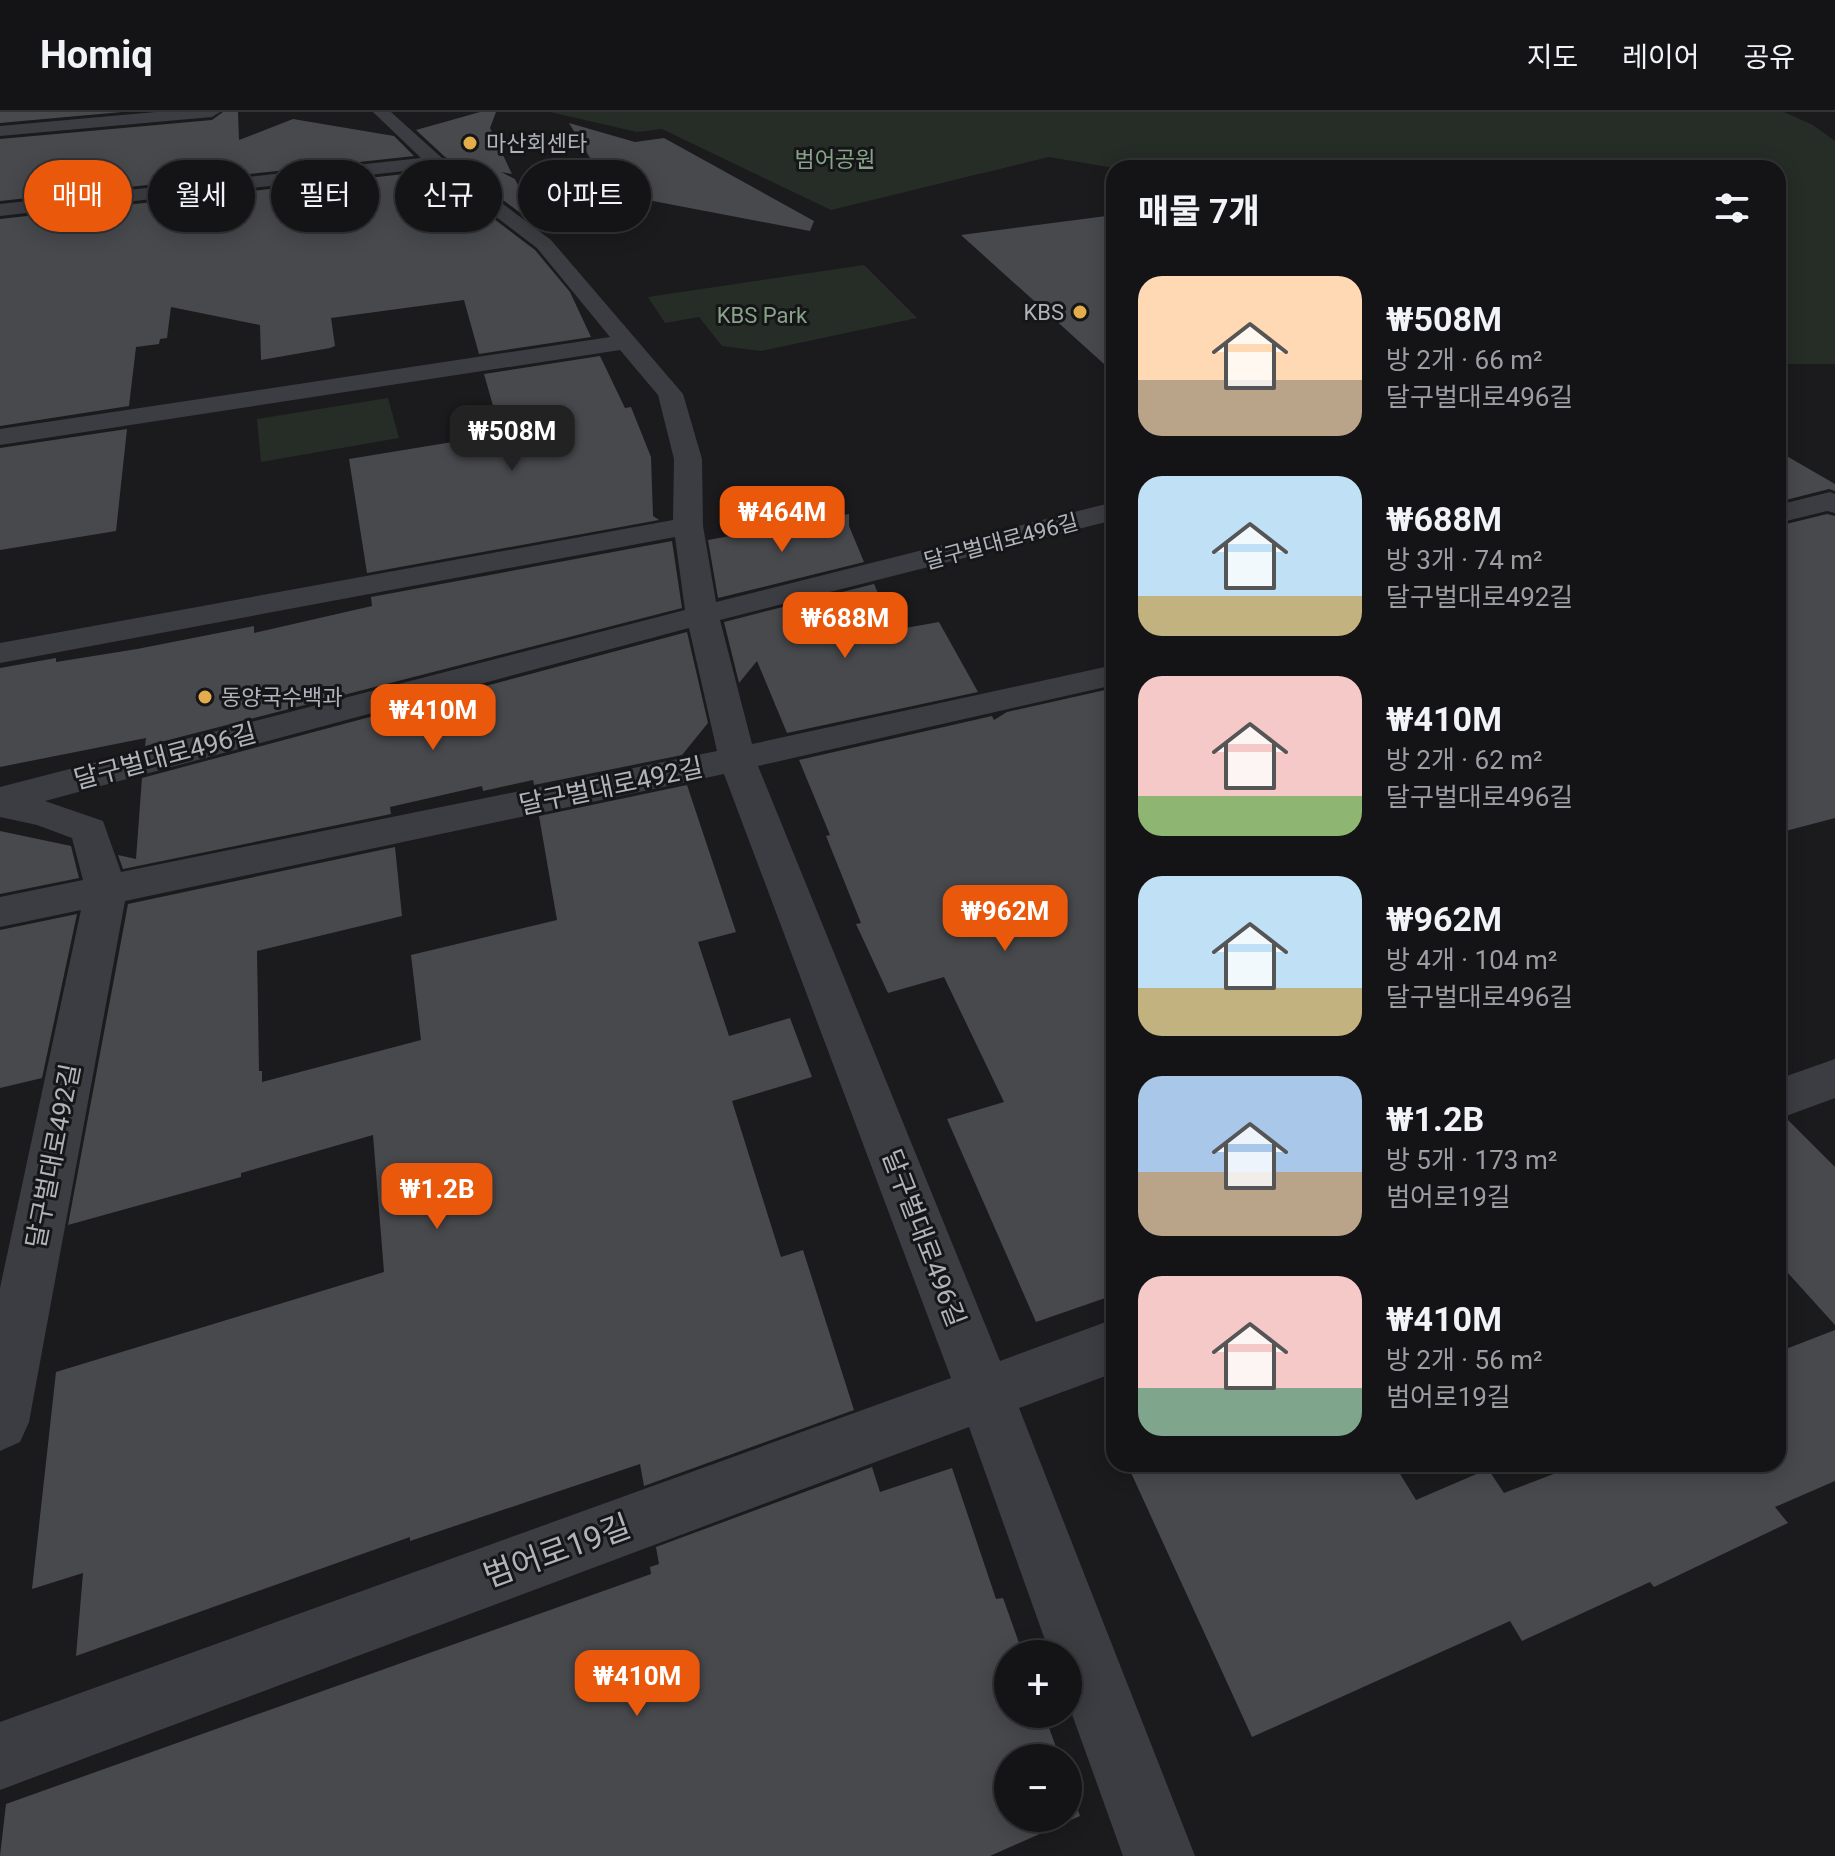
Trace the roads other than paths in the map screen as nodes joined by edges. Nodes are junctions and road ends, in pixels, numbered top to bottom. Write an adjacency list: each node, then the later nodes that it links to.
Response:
1 (212, 112): 3 (street)
2 (381, 112): 4 (street, 달구벌대로496길)
3 (0, 131)
4 (434, 160)
5 (395, 167): 6 (street)
6 (0, 210)
7 (502, 212): 8 (street, 달구벌대로496길)
8 (627, 342): 9 (street); 13 (street, 달구벌대로496길)
9 (0, 437)
10 (1835, 504): 11 (street)
11 (1786, 512)
12 (1106, 513): 14 (street, 달구벌대로496길)
13 (688, 526): 14 (street, 달구벌대로496길); 15 (street)
14 (702, 615): 17 (street, 달구벌대로496길); 18 (street, 달구벌대로496길)
15 (0, 653)
16 (1106, 677): 17 (street, 달구벌대로492길)
17 (737, 759): 19 (street, 달구벌대로492길); 24 (street, 달구벌대로496길)
18 (0, 802): 19 (street, 달구벌대로496길)
19 (106, 890): 20 (street, 달구벌대로492길); 25 (street, 달구벌대로492길)
20 (0, 912)
21 (1835, 1078): 22 (street)
22 (1786, 1096)
23 (1106, 1349): 24 (street, 범어로19길)
24 (985, 1394): 26 (street, 범어로19길); 27 (street, 달구벌대로496길)
25 (0, 1422)
26 (0, 1756)
27 (1159, 1856)

